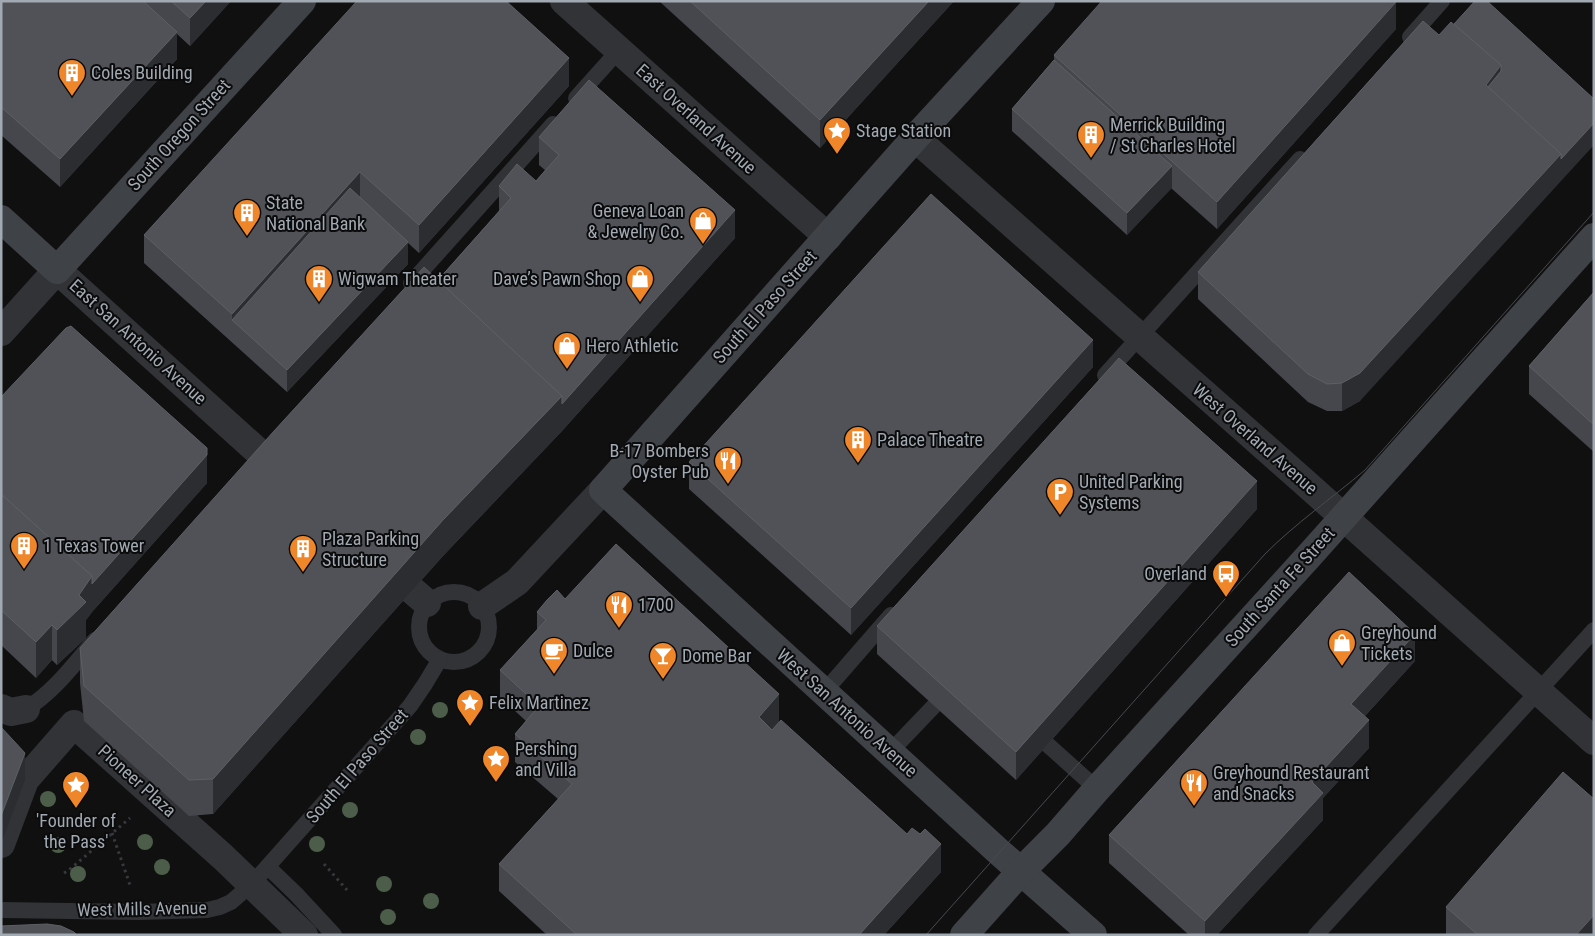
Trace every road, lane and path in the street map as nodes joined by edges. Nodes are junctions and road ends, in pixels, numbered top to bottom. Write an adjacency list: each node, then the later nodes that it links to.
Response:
1 (302, 1): 12 (street, South Oregon Street)
2 (564, 1): 6 (street, East Overland Avenue)
3 (1041, 1): 7 (street, South El Paso Street)
4 (1442, 1): 5 (lane)
5 (1403, 45)
6 (619, 50): 10 (street, East Overland Avenue); 13 (lane)
7 (915, 138): 10 (street, South El Paso Street); 15 (street, West Overland Avenue)
8 (1311, 147): 15 (lane)
9 (1, 219): 12 (street, East San Antonio Avenue)
10 (828, 237): 18 (street, South El Paso Street)
11 (1594, 238): 19 (street, South Santa Fe Street)
12 (58, 270): 14 (street); 17 (street, East San Antonio Avenue)
13 (402, 294)
14 (1, 332)
15 (1140, 336): 16 (lane); 19 (street, West Overland Avenue)
16 (1094, 387)
17 (264, 456)
18 (603, 490): 20 (street, South El Paso Street); 25 (street, West San Antonio Avenue)
19 (1344, 517): 26 (street, West Overland Avenue); 32 (street, South Santa Fe Street)
20 (482, 606): 24 (lane); 24 (lane)
21 (900, 606): 25 (lane)
22 (1594, 630): 26 (lane)
23 (103, 631): 28 (lane)
24 (440, 659): 39 (lane, South El Paso Street)
25 (824, 692): 31 (street, West San Antonio Avenue)
26 (1539, 692): 29 (street, West Overland Avenue); 47 (lane)
27 (934, 706): 31 (lane)
28 (13, 708)
29 (1594, 741)
30 (1048, 745): 32 (lane)
31 (890, 752): 37 (street, West San Antonio Avenue)
32 (1097, 788): 37 (street, South Santa Fe Street)
33 (135, 813): 34 (path)
34 (112, 834): 38 (path); 40 (path)
35 (1, 844): 39 (street, Pioneer Plaza)
36 (324, 864): 41 (path)
37 (1021, 871): 45 (street, South Santa Fe Street); 46 (street, West San Antonio Avenue)
38 (64, 873)
39 (260, 876): 42 (lane, West Mills Avenue); 43 (street, Pioneer Plaza); 44 (lane)
40 (132, 890)
41 (347, 890)
42 (1, 910)
43 (304, 935)
44 (334, 935)
45 (964, 935)
46 (1093, 935)
47 (1316, 935)

